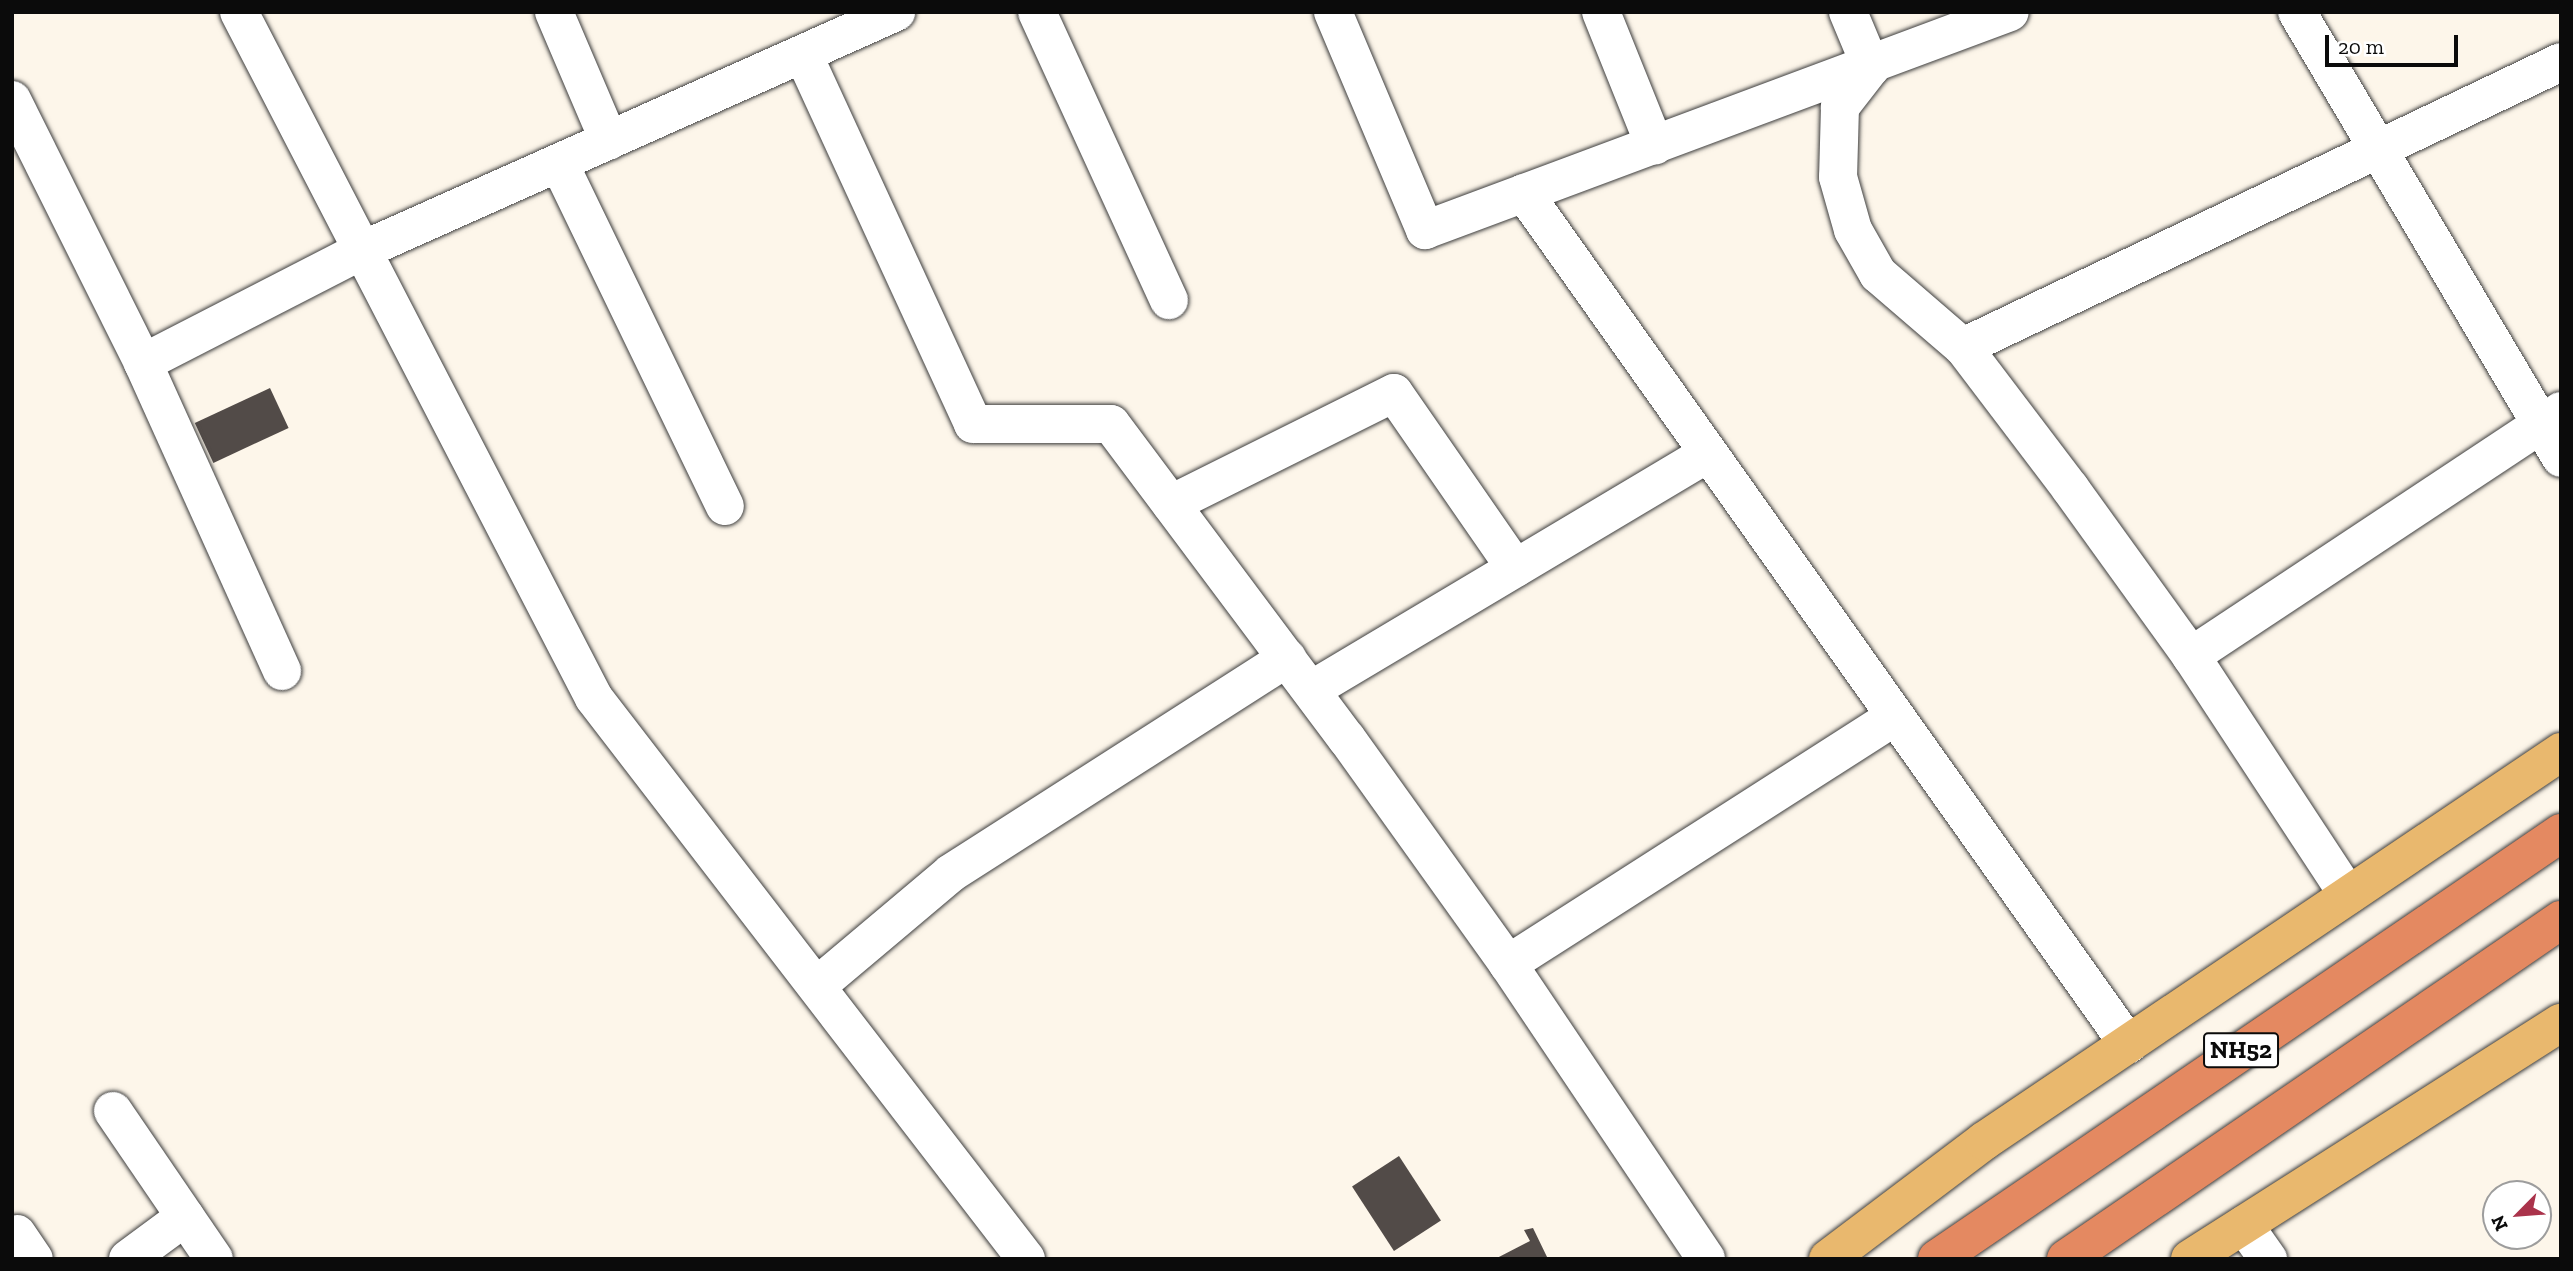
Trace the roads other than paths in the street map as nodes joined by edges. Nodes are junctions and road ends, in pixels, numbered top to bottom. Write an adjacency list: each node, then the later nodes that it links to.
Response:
1 (239, 12): 20 (street)
2 (554, 12): 15 (street)
3 (896, 12): 10 (street)
4 (1037, 12): 21 (street)
5 (1332, 12): 19 (street)
6 (1601, 12): 16 (street)
7 (1849, 12): 13 (street)
8 (2010, 12): 13 (street)
9 (2297, 12): 17 (street)
10 (843, 23): 11 (street)
11 (803, 54): 15 (street); 27 (street)
12 (2561, 62): 17 (street)
13 (1871, 67): 16 (street); 22 (street)
14 (12, 100): 23 (street)
15 (609, 141): 18 (street)
16 (1656, 146): 19 (street)
17 (2379, 151): 22 (street); 24 (street)
18 (559, 163): 20 (street); 28 (street)
19 (1524, 193): 25 (street)
20 (363, 250): 23 (street); 40 (street)
21 (1168, 300)
22 (1963, 347): 30 (street)
23 (143, 363): 32 (street)
24 (2550, 416): 26 (street); 30 (street)
25 (1707, 454): 29 (street); 34 (street)
26 (2561, 458)
27 (1171, 504): 29 (street); 31 (street)
28 (725, 506)
29 (1515, 568): 33 (street)
30 (2191, 656): 37 (street)
31 (1287, 658): 33 (street); 40 (street)
32 (282, 670)
33 (1311, 690): 39 (street)
34 (1894, 718): 39 (street); 42 (street)
35 (2561, 752): 37 (main road)
36 (2553, 839): 51 (highway, NH52)
37 (2348, 895): 42 (main road)
38 (2561, 920): 52 (highway, NH52)
39 (1508, 964): 49 (street)
40 (817, 986): 48 (street)
41 (2561, 1023): 45 (main road)
42 (2128, 1044): 50 (main road)
43 (113, 1111): 44 (street)
44 (185, 1217): 46 (street); 47 (street)
45 (2244, 1225): 53 (main road); 54 (street)
46 (128, 1259)
47 (214, 1259)
48 (1026, 1259)
49 (1706, 1259)
50 (1828, 1259)
51 (1937, 1259)
52 (2066, 1259)
53 (2190, 1259)
54 (2268, 1259)

